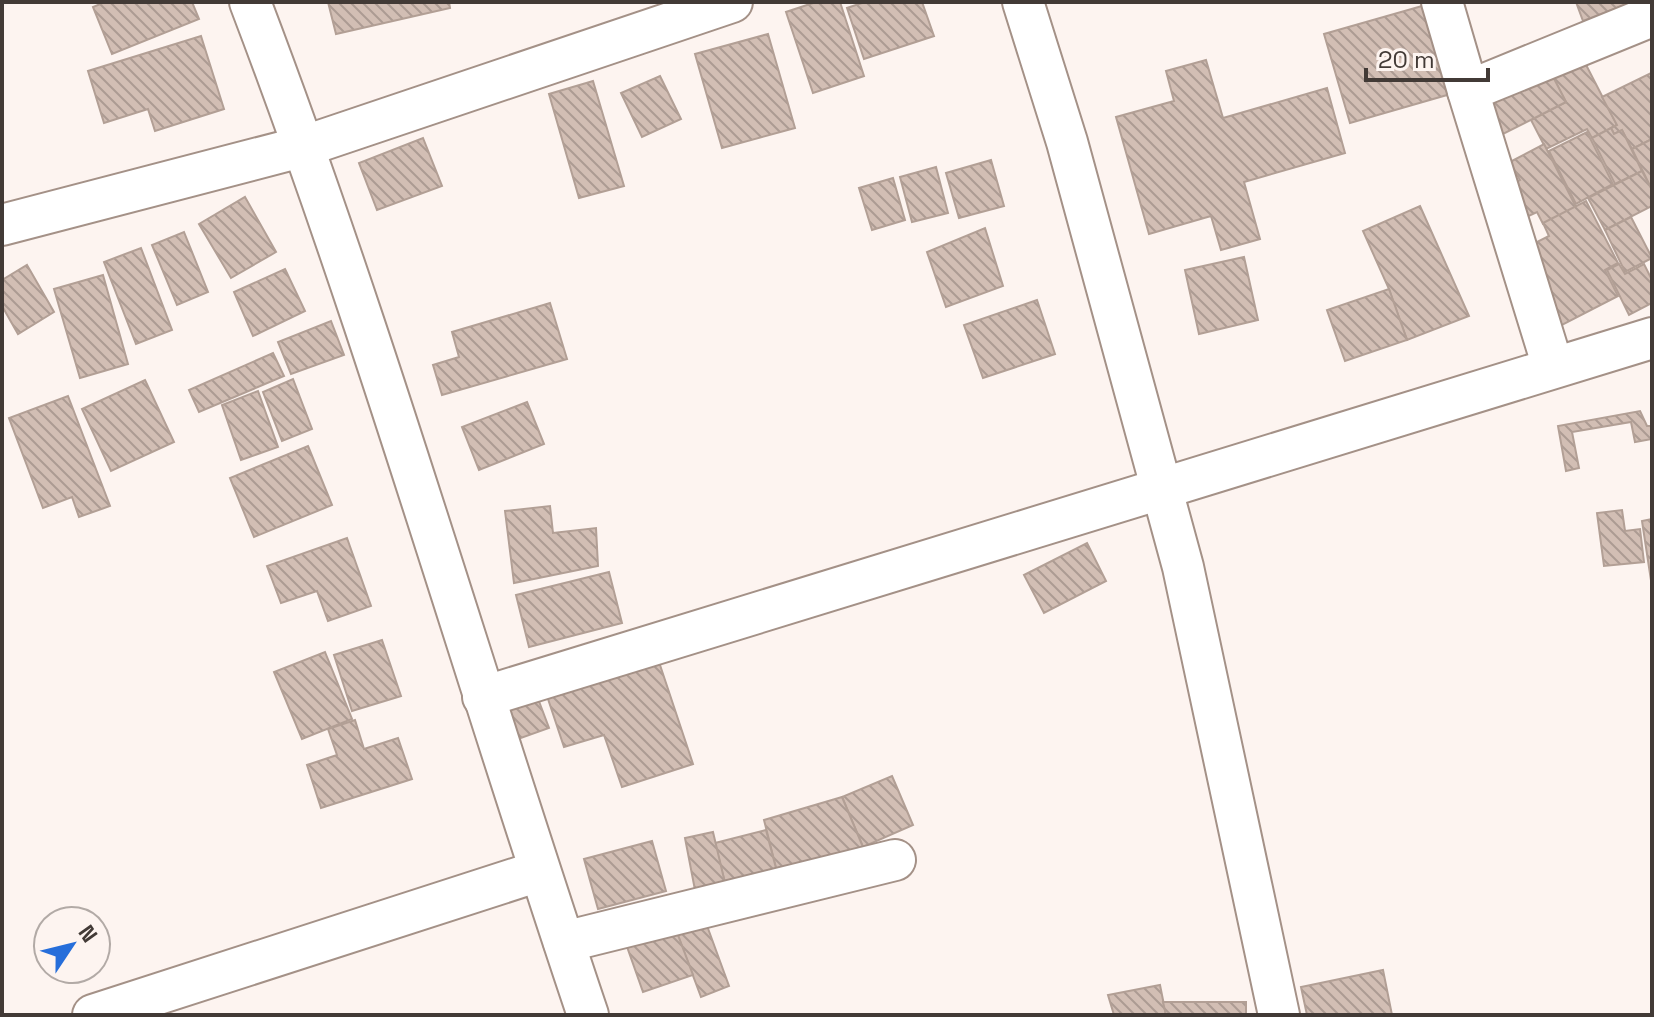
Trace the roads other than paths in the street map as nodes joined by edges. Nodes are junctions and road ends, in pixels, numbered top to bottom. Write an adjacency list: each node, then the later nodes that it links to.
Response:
1 (250, 2): 7 (street)
2 (732, 2): 7 (street)
3 (1023, 2): 11 (street)
4 (1442, 2): 6 (street)
5 (1652, 16): 6 (street)
6 (1468, 91): 10 (street)
7 (305, 146): 8 (street); 12 (street)
8 (2, 225)
9 (1652, 338): 10 (street)
10 (1553, 367): 11 (street)
11 (1162, 486): 12 (street); 18 (street)
12 (483, 697): 14 (street)
13 (895, 860): 15 (street)
14 (539, 871): 15 (street); 16 (street)
15 (564, 942): 17 (street)
16 (93, 1015)
17 (588, 1015)
18 (1279, 1015)

